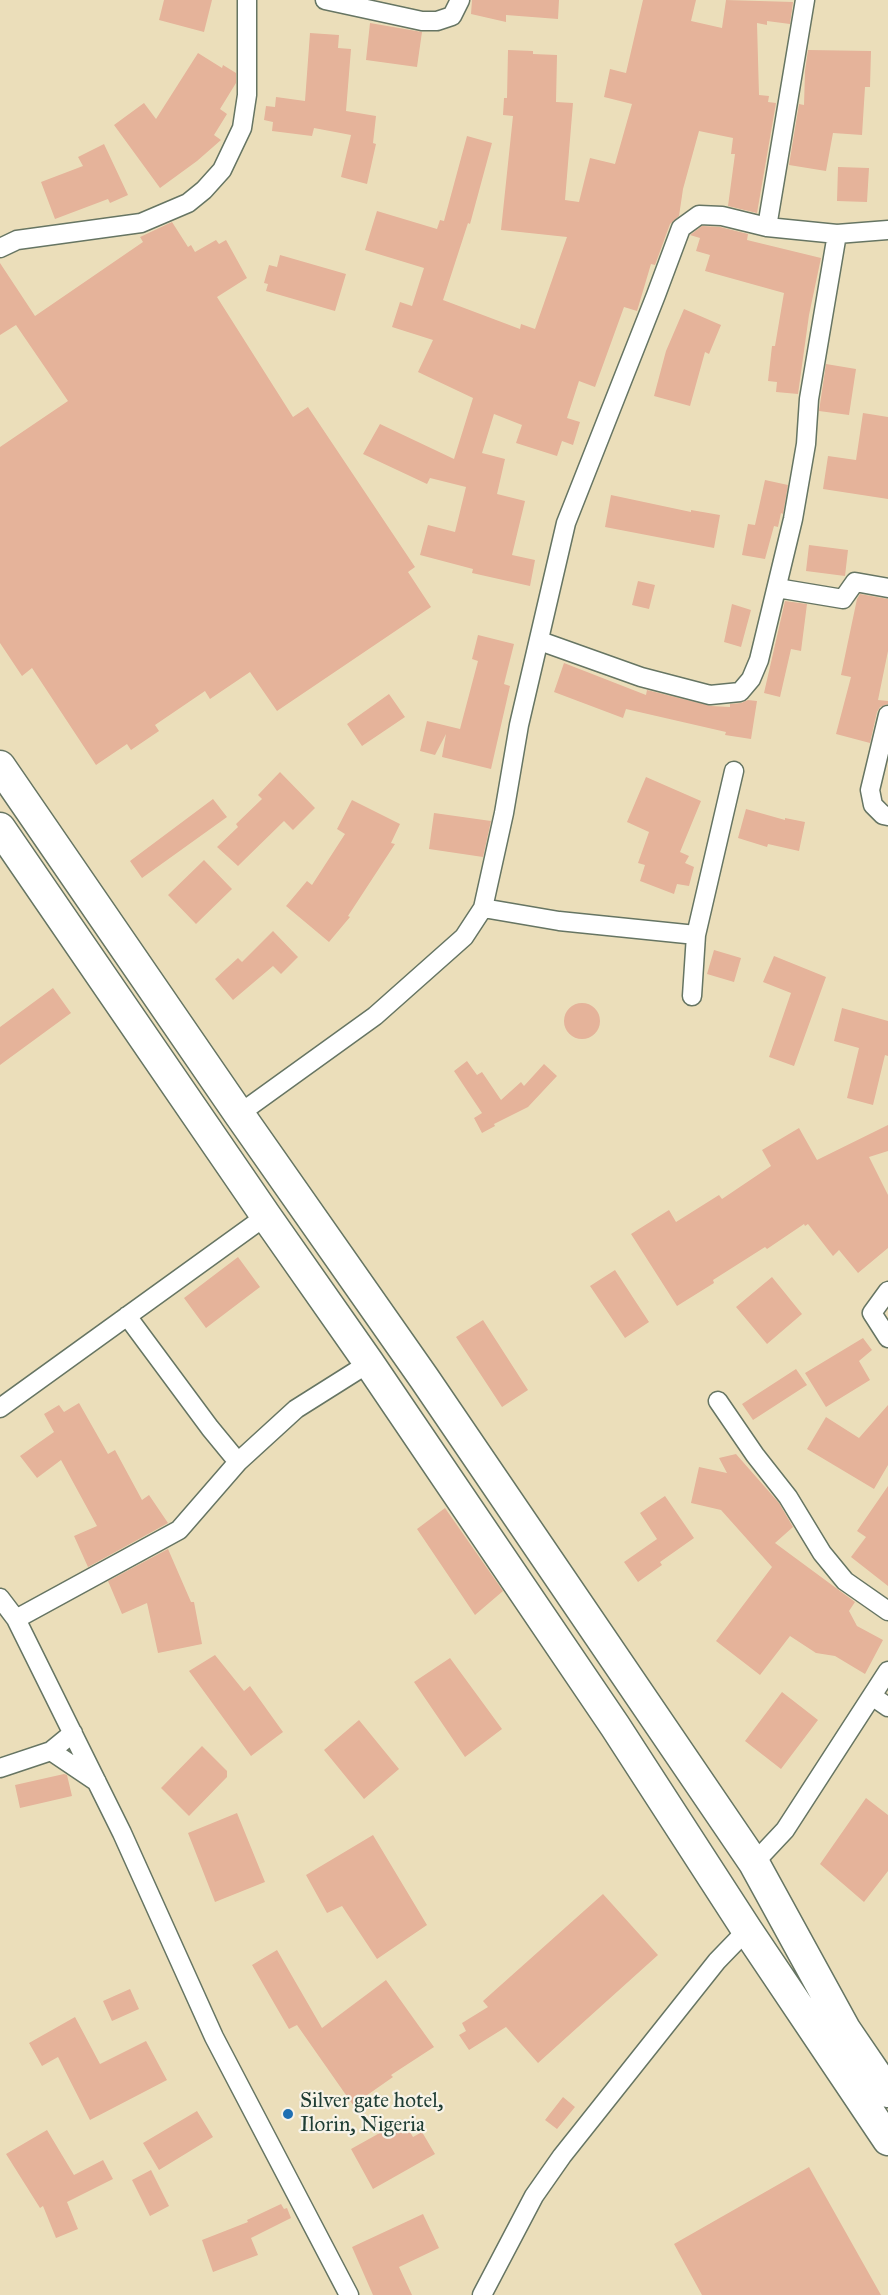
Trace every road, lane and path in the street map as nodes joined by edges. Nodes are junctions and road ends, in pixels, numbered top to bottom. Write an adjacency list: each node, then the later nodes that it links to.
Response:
1 (247, 0): 8 (street)
2 (325, 0): 3 (street)
3 (460, 0)
4 (805, 0): 5 (street)
5 (767, 227): 7 (street); 11 (street)
6 (888, 230): 7 (street)
7 (837, 234): 9 (street)
8 (0, 248)
9 (777, 588): 10 (street); 11 (street)
10 (888, 588)
11 (540, 641): 18 (street)
12 (888, 715): 16 (street)
13 (0, 766): 15 (main road)
14 (734, 771): 19 (street)
15 (9, 799): 21 (main road)
16 (888, 816)
17 (0, 828): 22 (main road)
18 (483, 908): 19 (street); 23 (street)
19 (696, 935): 20 (street)
20 (692, 996)
21 (208, 1070): 22 (main road); 23 (main road)
22 (179, 1088): 24 (main road)
23 (239, 1114): 37 (main road)
24 (266, 1216): 26 (street); 28 (main road)
25 (888, 1291): 27 (street)
26 (127, 1316): 30 (street); 31 (street)
27 (888, 1338)
28 (369, 1363): 31 (street); 39 (main road)
29 (718, 1401): 33 (street)
30 (0, 1407)
31 (238, 1462): 34 (street)
32 (0, 1598): 34 (street)
33 (888, 1611)
34 (16, 1619): 40 (street)
35 (888, 1671): 36 (street)
36 (872, 1696): 38 (street); 44 (street)
37 (645, 1703): 39 (main road); 44 (main road)
38 (888, 1707)
39 (615, 1726): 45 (main road)
40 (73, 1733): 41 (street); 43 (street)
41 (51, 1751): 42 (street); 43 (street)
42 (0, 1768)
43 (97, 1783): 48 (street)
44 (754, 1863): 46 (main road)
45 (747, 1930): 47 (main road); 49 (street)
46 (888, 2092)
47 (888, 2140)
48 (349, 2295)
49 (482, 2295)

